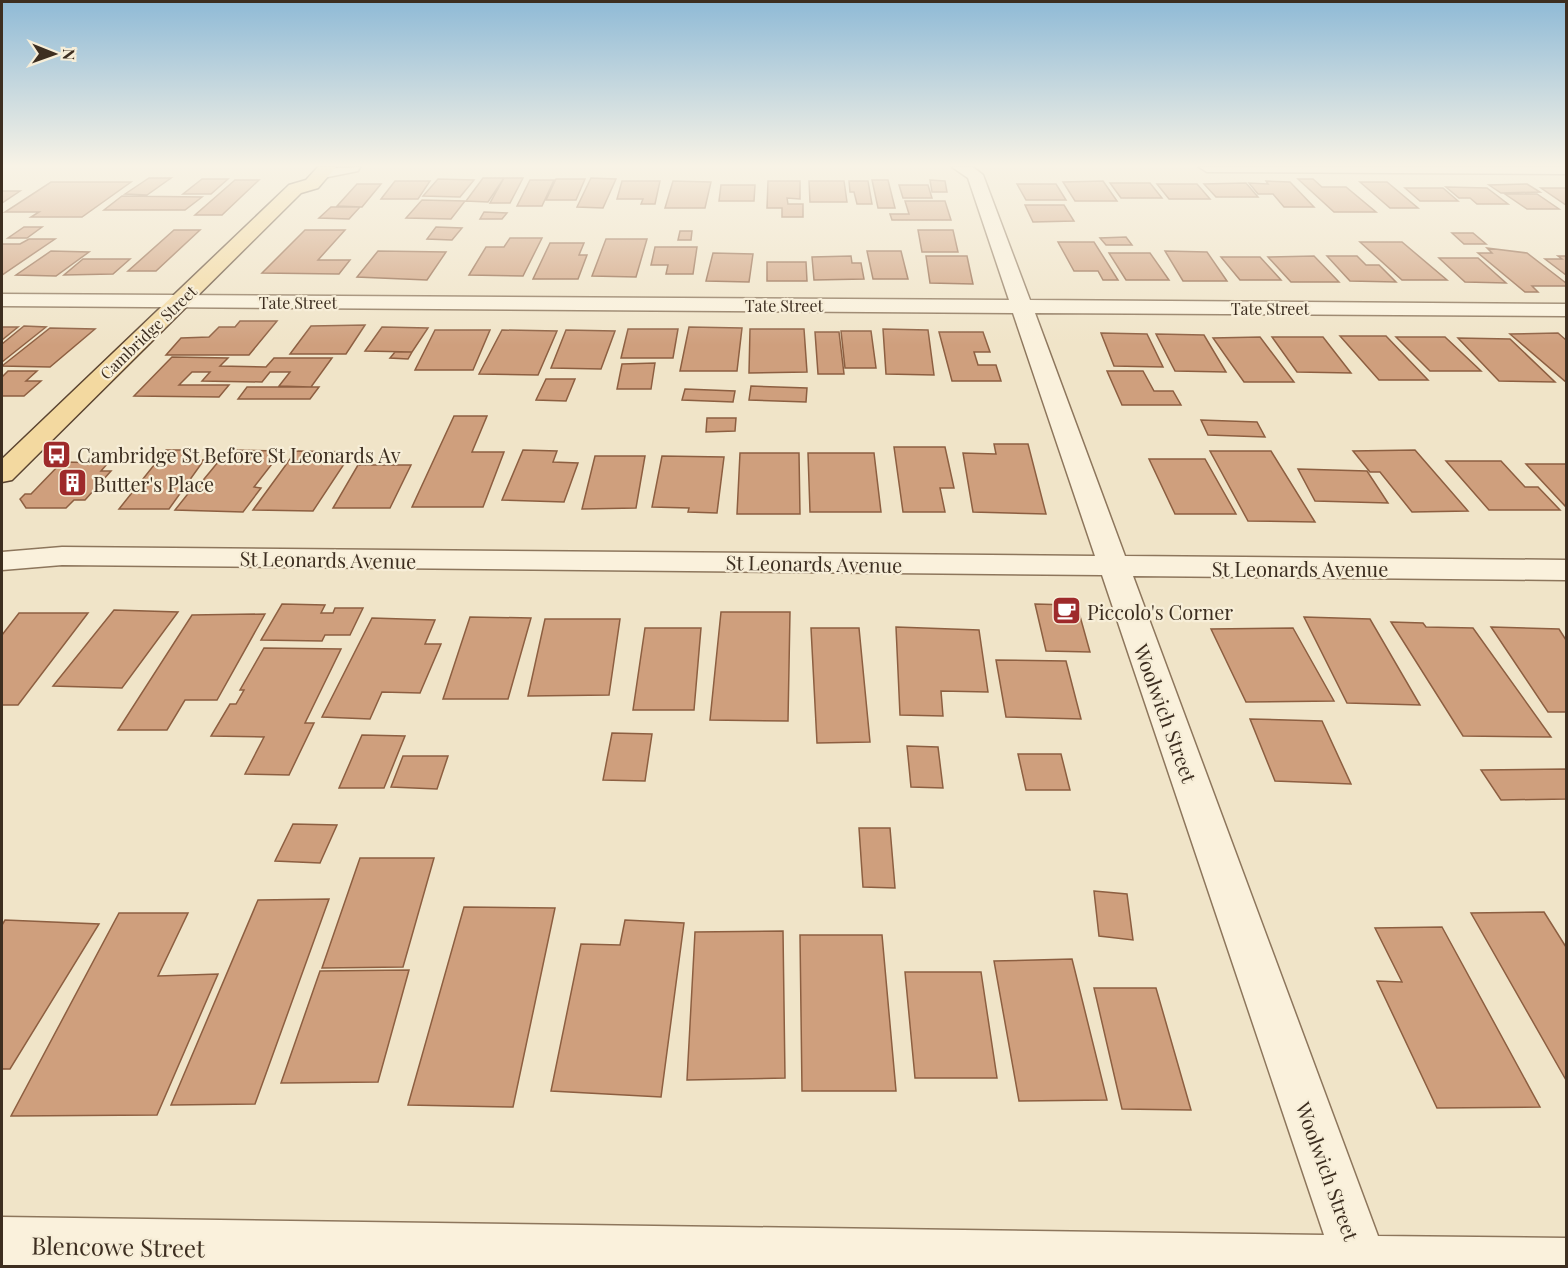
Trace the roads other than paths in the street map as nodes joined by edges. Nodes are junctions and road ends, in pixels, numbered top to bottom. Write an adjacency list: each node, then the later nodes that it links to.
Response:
1 (257, 226): 4 (main road, Cambridge Street)
2 (993, 226): 5 (street, Woolwich Street)
3 (2, 300): 4 (street, Tate Street)
4 (180, 301): 5 (street, Tate Street); 7 (main road, Cambridge Street)
5 (1022, 306): 6 (street, Tate Street); 11 (street, Woolwich Street)
6 (1566, 310)
7 (2, 474)
8 (2, 546): 9 (street, St Leonards Avenue)
9 (62, 556): 10 (street, St Leonards Avenue); 11 (street, St Leonards Avenue)
10 (2, 561)
11 (1114, 566): 12 (street, St Leonards Avenue); 14 (street, Woolwich Street)
12 (1566, 570)
13 (2, 1244): 14 (street, Blencowe Street)
14 (1361, 1264): 15 (street, Blencowe Street)
15 (1566, 1266)

